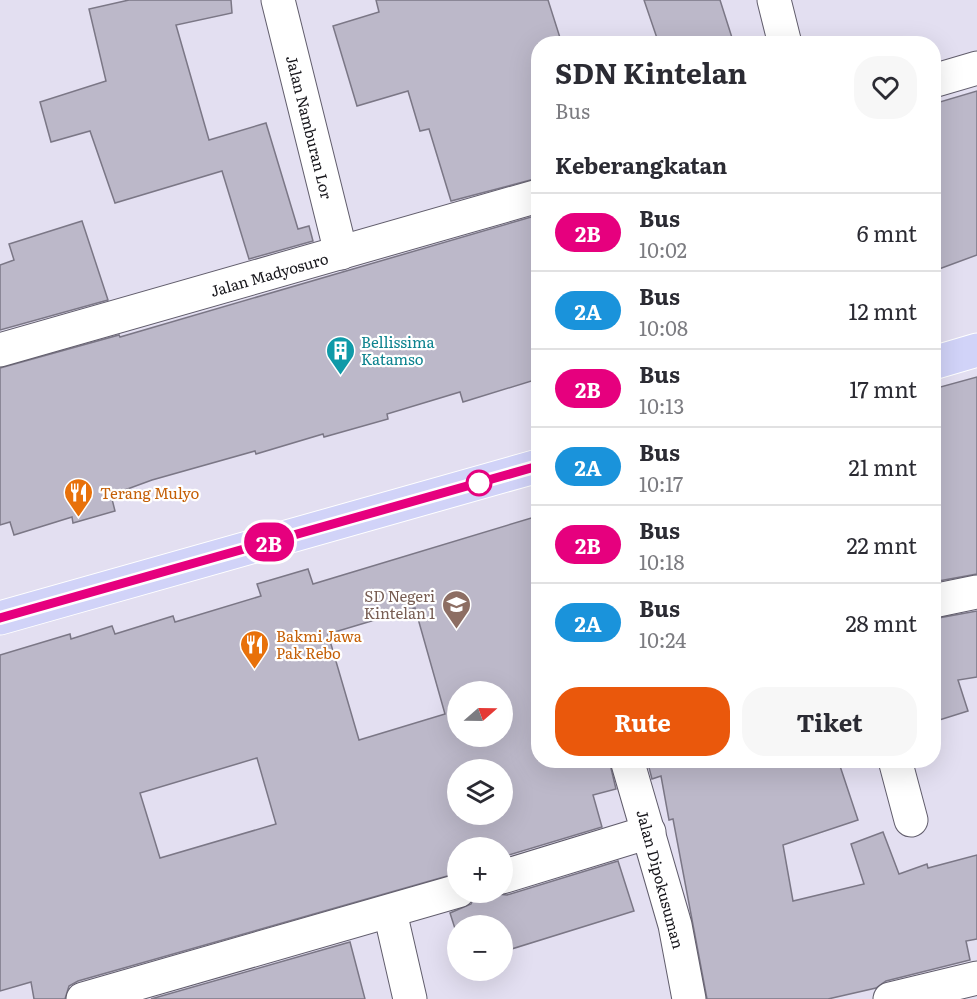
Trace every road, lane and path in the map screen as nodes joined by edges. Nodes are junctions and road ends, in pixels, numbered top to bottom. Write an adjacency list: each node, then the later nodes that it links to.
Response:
1 (278, 0): 7 (street, Jalan Namburan Lor)
2 (774, 0): 3 (street)
3 (783, 36)
4 (977, 68): 5 (street)
5 (941, 79)
6 (531, 198): 7 (street, Jalan Madyosuro)
7 (341, 254): 8 (street, Jalan Madyosuro)
8 (0, 350)
9 (977, 350): 10 (main road)
10 (941, 361)
11 (531, 468): 14 (main road)
12 (977, 592): 13 (street)
13 (941, 599)
14 (0, 618)
15 (629, 768): 18 (street, Jalan Dipokusuman)
16 (897, 768): 17 (street)
17 (911, 820)
18 (649, 832): 19 (street); 25 (street, Jalan Dipokusuman)
19 (513, 874)
20 (447, 894): 21 (street)
21 (390, 912): 23 (street); 24 (street)
22 (977, 978): 26 (street)
23 (83, 999)
24 (410, 999)
25 (689, 999)
26 (890, 999)

